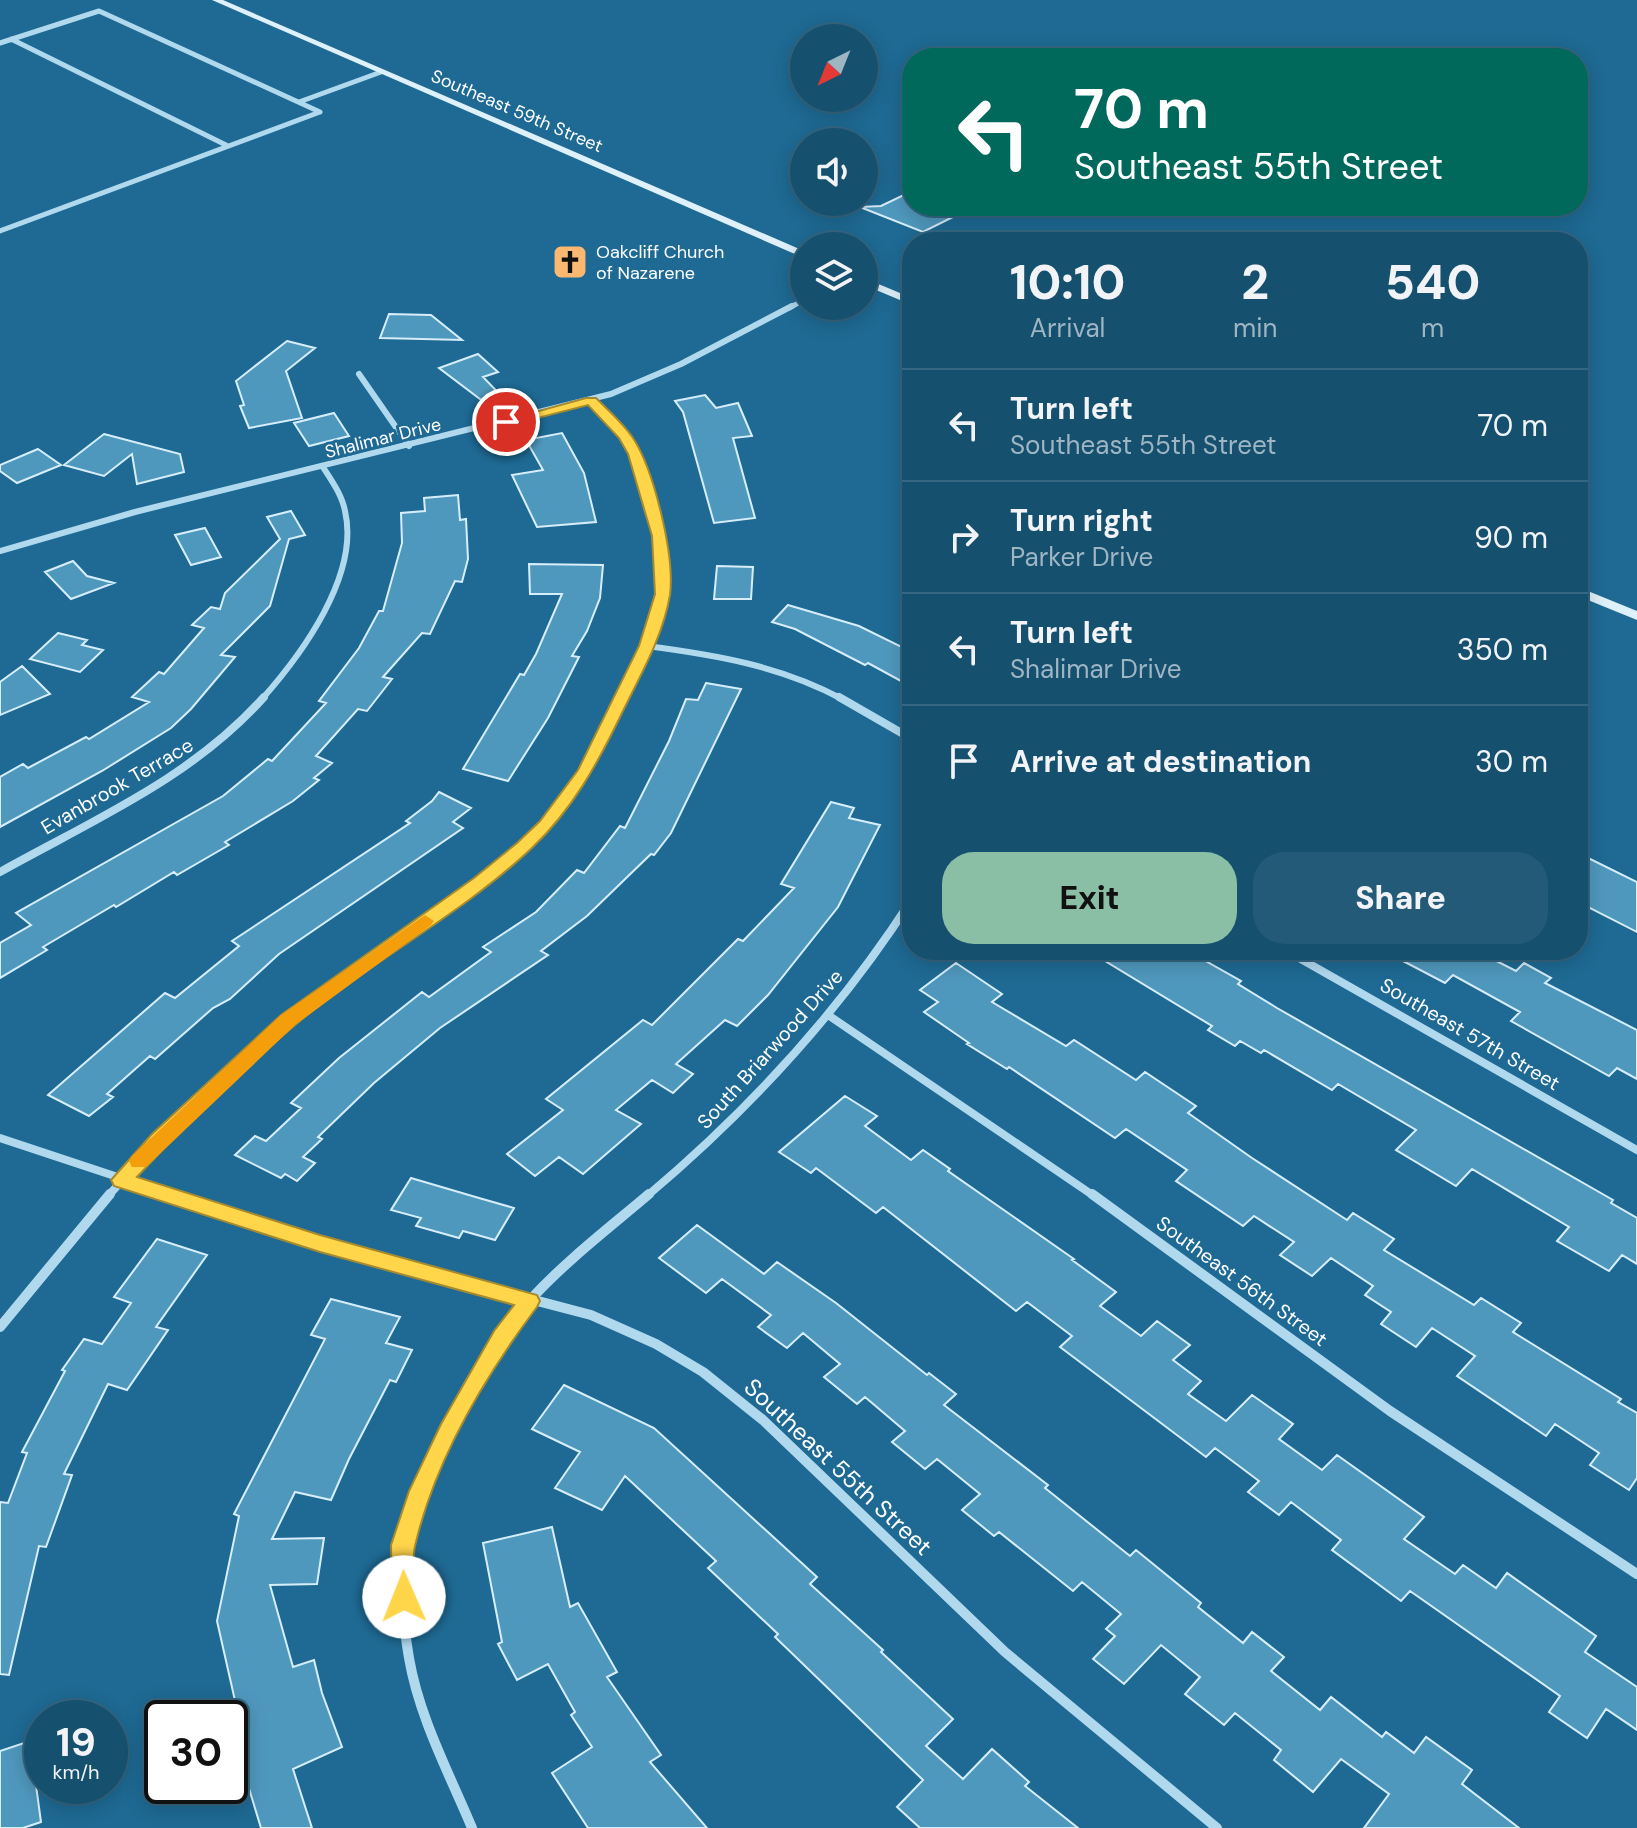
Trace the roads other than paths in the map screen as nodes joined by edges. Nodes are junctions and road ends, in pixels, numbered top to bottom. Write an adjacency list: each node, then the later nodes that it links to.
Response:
1 (216, 0): 4 (main road, Southeast 59th Street)
2 (11, 39): 3 (street); 5 (street); 6 (street)
3 (0, 43)
4 (381, 72): 5 (street); 8 (main road, Southeast 59th Street)
5 (299, 102): 6 (street)
6 (228, 146): 7 (street)
7 (0, 231)
8 (790, 249)
9 (878, 287): 10 (main road)
10 (902, 298)
11 (790, 307): 13 (street, Shalimar Drive)
12 (359, 374): 14 (street)
13 (591, 400): 14 (street, Shalimar Drive); 19 (street)
14 (409, 446): 15 (street, Shalimar Drive)
15 (323, 467): 16 (street, Shalimar Drive); 21 (street, Evanbrook Terrace)
16 (0, 551)
17 (1588, 595): 18 (main road)
18 (1637, 616)
19 (647, 646): 20 (street); 27 (street)
20 (902, 733)
21 (0, 872)
22 (902, 914): 24 (street, South Briarwood Drive)
23 (1303, 960): 26 (street, Southeast 57th Street)
24 (828, 1015): 28 (street, South Briarwood Drive); 30 (street, Southeast 56th Street)
25 (0, 1138): 27 (street, Southeast 55th Street)
26 (1637, 1150)
27 (121, 1180): 28 (street, Southeast 55th Street); 29 (street)
28 (529, 1301): 31 (street, South Briarwood Drive); 32 (street, Southeast 55th Street)
29 (0, 1327)
30 (1637, 1574)
31 (472, 1828)
32 (1217, 1828)

